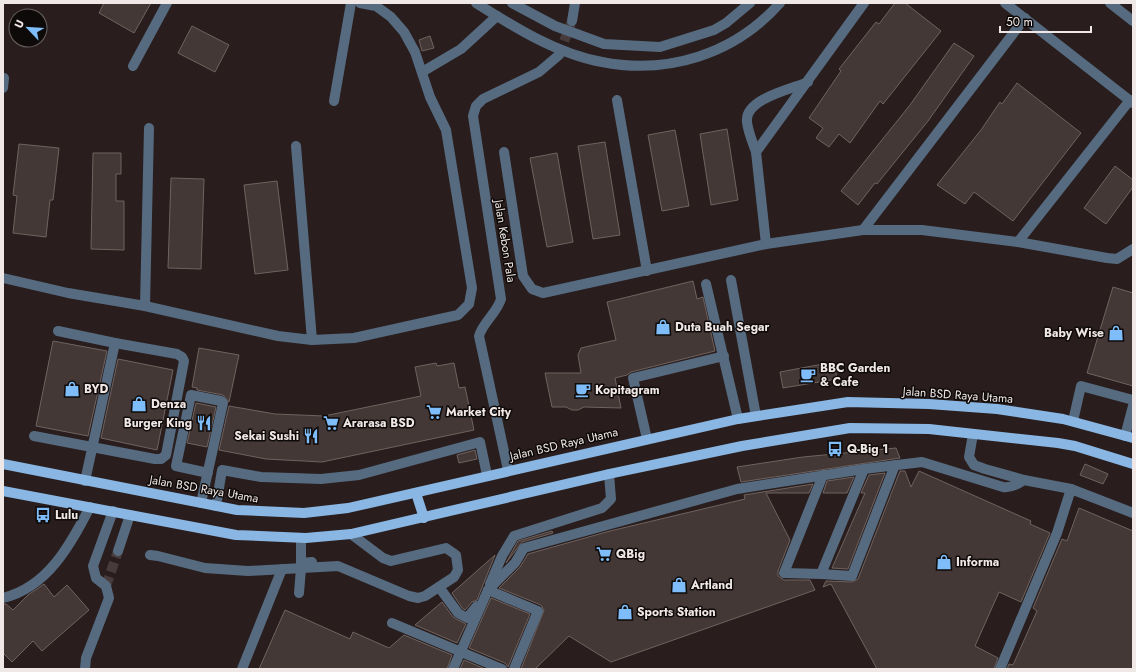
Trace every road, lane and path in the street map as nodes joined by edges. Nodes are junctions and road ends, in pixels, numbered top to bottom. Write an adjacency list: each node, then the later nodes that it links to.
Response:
1 (167, 3): 18 (street)
2 (351, 3): 23 (street)
3 (360, 3): 20 (street)
4 (476, 3): 12 (street)
5 (512, 3): 16 (street)
6 (575, 3): 14 (street)
7 (750, 3): 16 (street)
8 (780, 3): 19 (street)
9 (864, 3): 21 (street)
10 (1005, 3): 13 (street)
11 (1110, 3): 15 (street)
12 (497, 16): 19 (street); 20 (street)
13 (1025, 18): 24 (street); 29 (street)
14 (572, 21)
15 (1133, 21)
16 (660, 47): 19 (street)
17 (559, 55): 56 (street, Jalan Kebon Pala)
18 (133, 66)
19 (662, 66)
20 (422, 72): 39 (street)
21 (808, 82): 28 (street); 28 (street)
22 (618, 100): 33 (street)
23 (334, 101)
24 (1131, 102): 30 (street)
25 (148, 128): 37 (street)
26 (296, 146): 39 (street)
27 (504, 152): 33 (street)
28 (756, 152): 31 (street)
29 (863, 230): 30 (street); 31 (street)
30 (1018, 242): 32 (street)
31 (766, 244): 33 (street)
32 (1133, 248)
33 (647, 271)
34 (3, 278): 37 (street)
35 (731, 280): 44 (street)
36 (706, 284): 41 (street)
37 (145, 306): 39 (street)
38 (58, 331): 40 (street)
39 (312, 340)
40 (115, 343): 51 (street); 51 (street)
41 (724, 356): 45 (street); 50 (street)
42 (1133, 400): 46 (street)
43 (1133, 406): 49 (street)
44 (756, 416): 45 (main road, Jalan BSD Raya Utama); 46 (main road, Jalan BSD Raya Utama)
45 (738, 418): 50 (main road, Jalan BSD Raya Utama)
46 (1073, 422): 49 (main road, Jalan BSD Raya Utama)
47 (973, 434): 53 (main road); 58 (main road); 61 (street)
48 (34, 436): 51 (street)
49 (1129, 437)
50 (648, 439): 56 (main road, Jalan BSD Raya Utama)
51 (93, 448): 62 (street)
52 (3, 464): 62 (main road, Jalan BSD Raya Utama)
53 (1133, 464)
54 (895, 465): 55 (street); 61 (street); 79 (street)
55 (864, 469): 60 (street); 79 (street)
56 (508, 470): 59 (main road, Jalan BSD Raya Utama)
57 (208, 472): 57 (street); 66 (street)
58 (609, 474): 72 (main road); 82 (street)
59 (487, 475): 65 (main road, Jalan BSD Raya Utama); 68 (street)
60 (823, 476): 79 (street); 82 (street)
61 (1024, 480): 63 (street)
62 (85, 481): 66 (main road, Jalan BSD Raya Utama)
63 (1071, 489): 70 (street); 92 (street)
64 (3, 491): 67 (main road)
65 (416, 493): 68 (main road, Jalan BSD Raya Utama); 72 (main road)
66 (201, 503): 68 (main road, Jalan BSD Raya Utama)
67 (90, 506): 69 (main road); 84 (street)
68 (216, 506)
69 (113, 511): 71 (main road); 87 (street)
70 (1133, 513)
71 (130, 515): 74 (main road); 75 (street)
72 (424, 518): 73 (main road)
73 (351, 534): 74 (main road); 80 (street)
74 (301, 538): 81 (street)
75 (118, 551)
76 (150, 556): 78 (street)
77 (301, 568): 78 (street); 80 (street); 83 (street)
78 (282, 569): 88 (street)
79 (821, 574)
80 (439, 587): 82 (street)
81 (408, 589)
82 (488, 590): 86 (street); 91 (street)
83 (299, 593)
84 (3, 598)
85 (392, 623): 86 (street)
86 (460, 652): 89 (street); 90 (street)
87 (85, 669)
88 (242, 669)
89 (453, 669)
90 (502, 669)
91 (514, 669)
92 (1000, 669)

